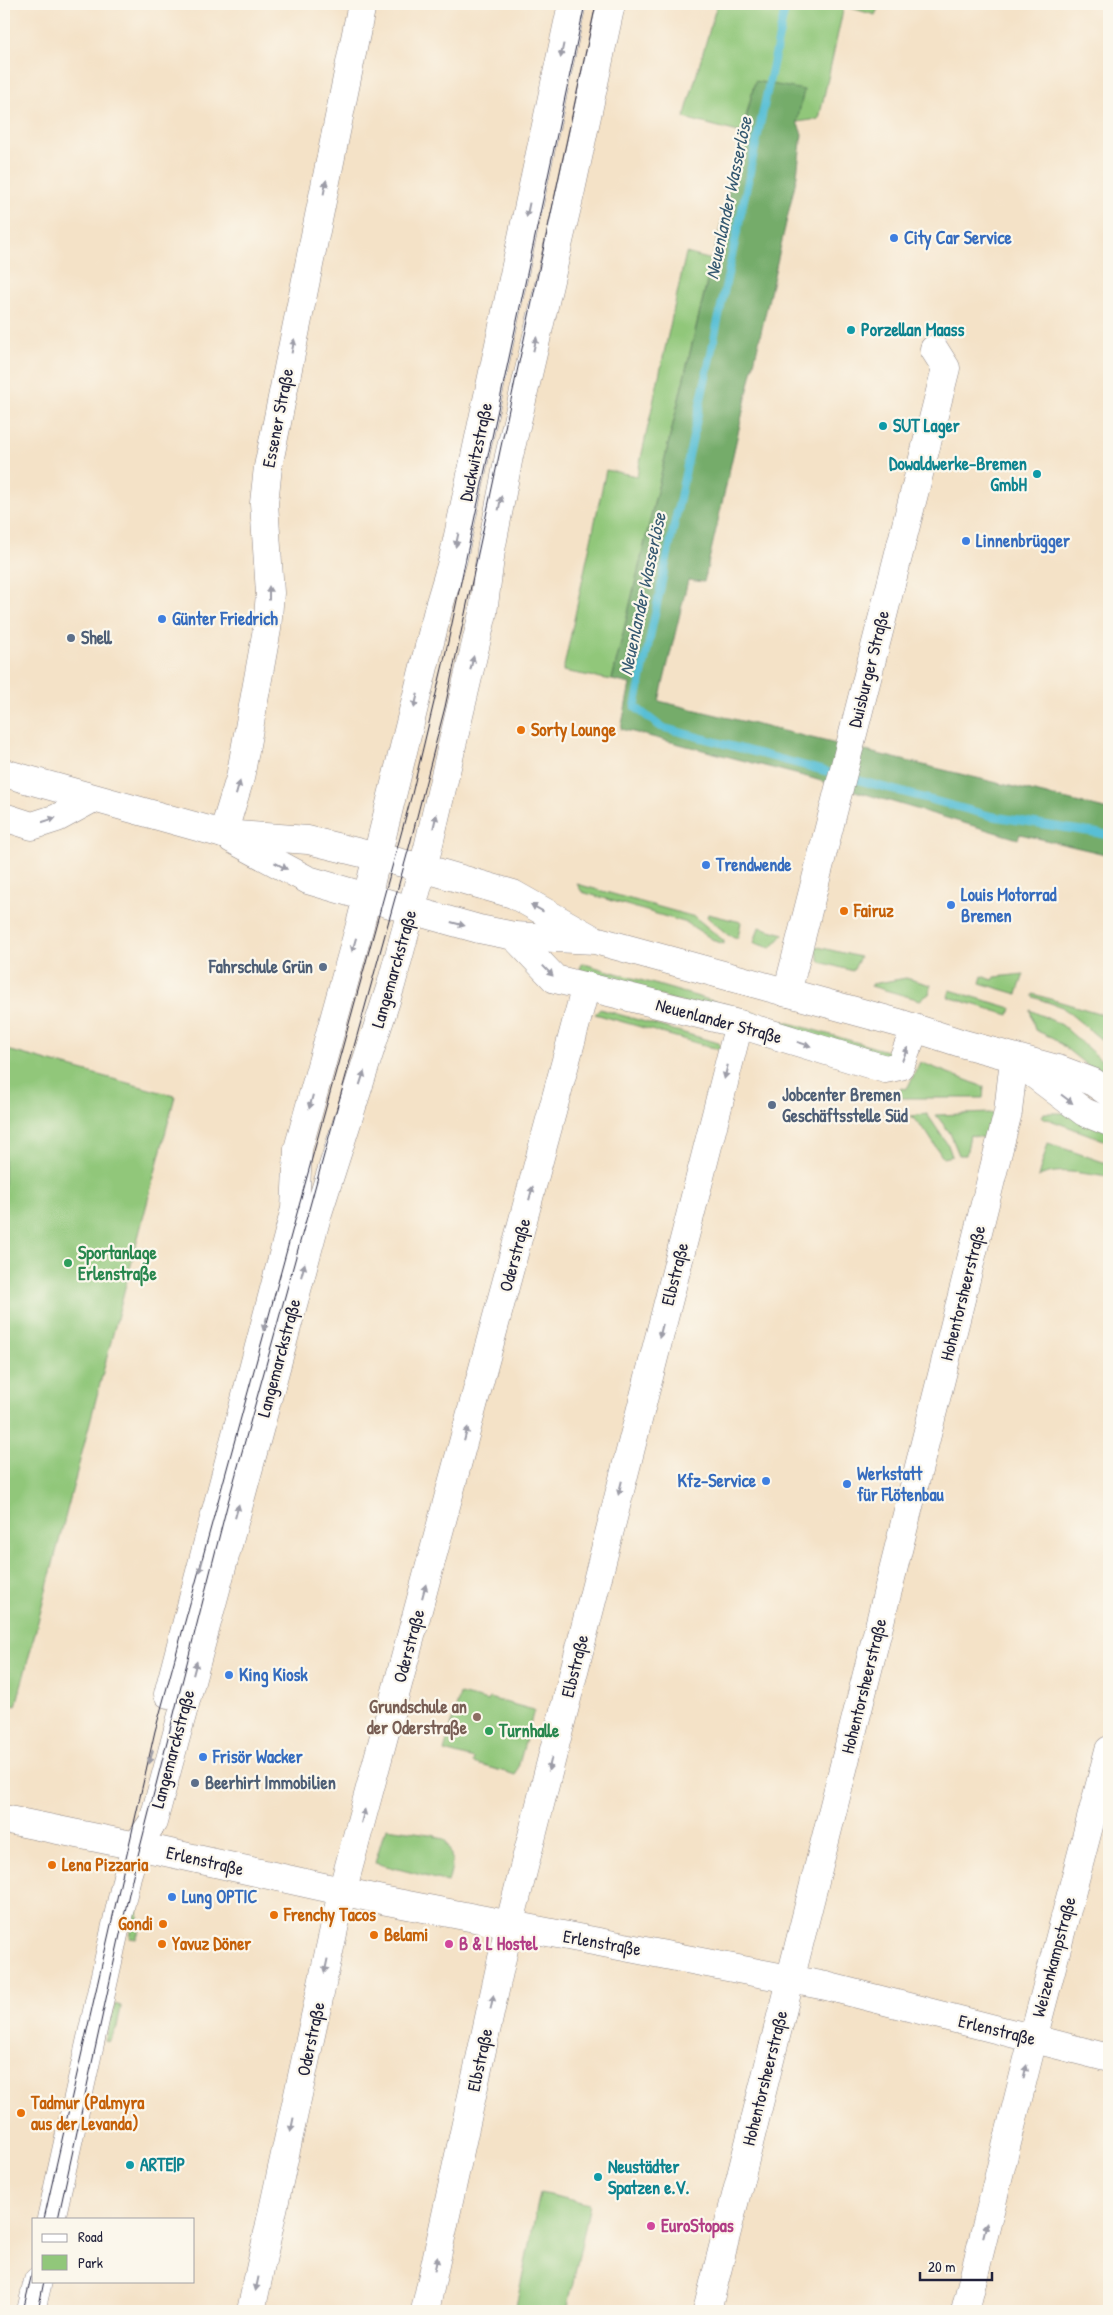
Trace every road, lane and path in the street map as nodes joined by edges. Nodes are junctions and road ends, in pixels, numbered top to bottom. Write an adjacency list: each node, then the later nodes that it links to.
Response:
1 (362, 4): 8 (street, Essener Straße, one-way to 1)
2 (572, 4): 9 (street, Duckwitzstraße, one-way to 9)
3 (611, 4): 10 (street, Duckwitzstraße, one-way to 3)
4 (934, 349): 16 (street, Duisburger Straße)
5 (4, 773): 6 (street)
6 (92, 799): 7 (street, one-way to 6); 8 (street)
7 (4, 817)
8 (223, 834): 9 (street); 11 (street, one-way to 11)
9 (378, 856): 10 (street); 11 (street, Duckwitzstraße)
10 (423, 868): 12 (street, Langemarckstraße); 14 (street, one-way to 10)
11 (366, 898): 12 (street); 24 (street, Langemarckstraße, one-way to 24)
12 (411, 910): 13 (street, one-way to 13); 24 (street, Langemarckstraße, one-way to 12)
13 (514, 936): 14 (street); 15 (street, Neuenlander Straße, one-way to 15)
14 (595, 940): 16 (street)
15 (586, 986): 17 (street, Neuenlander Straße); 25 (street, Oderstraße, one-way to 15)
16 (787, 993): 18 (street)
17 (739, 1024): 18 (street, Neuenlander Straße, one-way to 18); 26 (street, Elbstraße, one-way to 26)
18 (915, 1029): 19 (street)
19 (1014, 1059): 20 (street); 21 (street, one-way to 21); 27 (street, Hohentorsheerstraße)
20 (1109, 1093)
21 (1109, 1122)
22 (1109, 1750): 28 (street, Weizenkampstraße)
23 (4, 1819): 24 (street, Erlenstraße)
24 (136, 1846): 25 (street, Erlenstraße); 30 (street, Langemarckstraße)
25 (342, 1892): 26 (street, Erlenstraße); 33 (street, Oderstraße, one-way to 33)
26 (509, 1926): 27 (street, Erlenstraße); 34 (street, Elbstraße, one-way to 26)
27 (790, 1979): 28 (street, Erlenstraße); 35 (street, Hohentorsheerstraße)
28 (1033, 2039): 29 (street, Erlenstraße); 36 (street, Weizenkampstraße, one-way to 28)
29 (1109, 2058)
30 (52, 2218)
31 (38, 2282): 32 (street)
32 (31, 2311)
33 (252, 2311)
34 (425, 2311)
35 (707, 2311)
36 (965, 2311)

